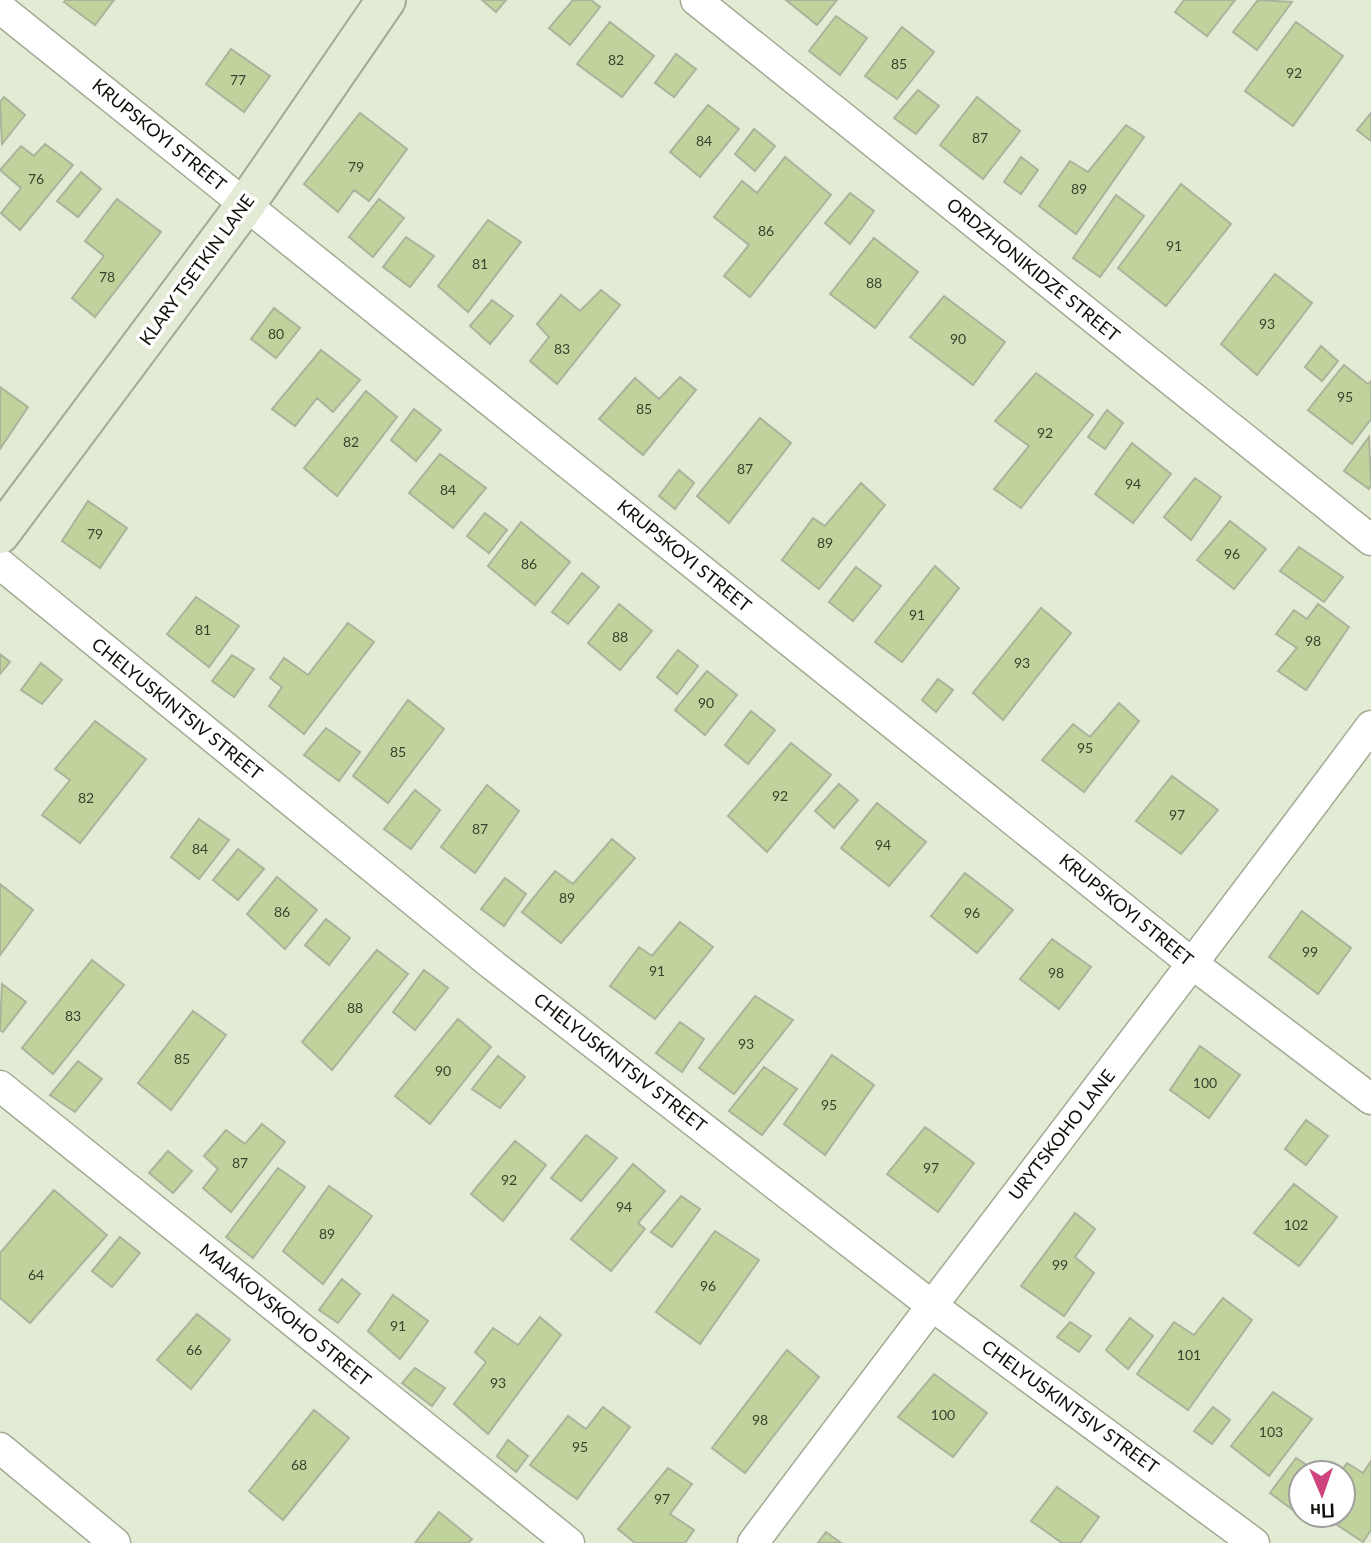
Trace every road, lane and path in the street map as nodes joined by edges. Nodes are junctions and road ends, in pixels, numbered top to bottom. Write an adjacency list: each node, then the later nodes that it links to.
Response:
1 (386, 0): 4 (street, KLARY TSETKIN LANE)
2 (696, 0): 6 (street, ORDZHONIKIDZE STREET)
3 (0, 8): 4 (street, KRUPSKOYI STREET)
4 (246, 205): 5 (street, KLARY TSETKIN LANE); 9 (street, KRUPSKOYI STREET)
5 (0, 534)
6 (1371, 540)
7 (0, 565): 12 (street, CHELYUSKINTSIV STREET)
8 (1371, 726): 9 (street, URYTSKOHO LANE)
9 (1194, 965): 11 (street, KRUPSKOYI STREET); 12 (street, URYTSKOHO LANE)
10 (0, 1086): 15 (street, MAIAKOVSKOHO STREET)
11 (1371, 1099)
12 (931, 1305): 16 (street, URYTSKOHO LANE); 17 (street, CHELYUSKINTSIV STREET)
13 (0, 1448): 14 (street)
14 (115, 1543)
15 (569, 1543)
16 (752, 1543)
17 (1254, 1543)

